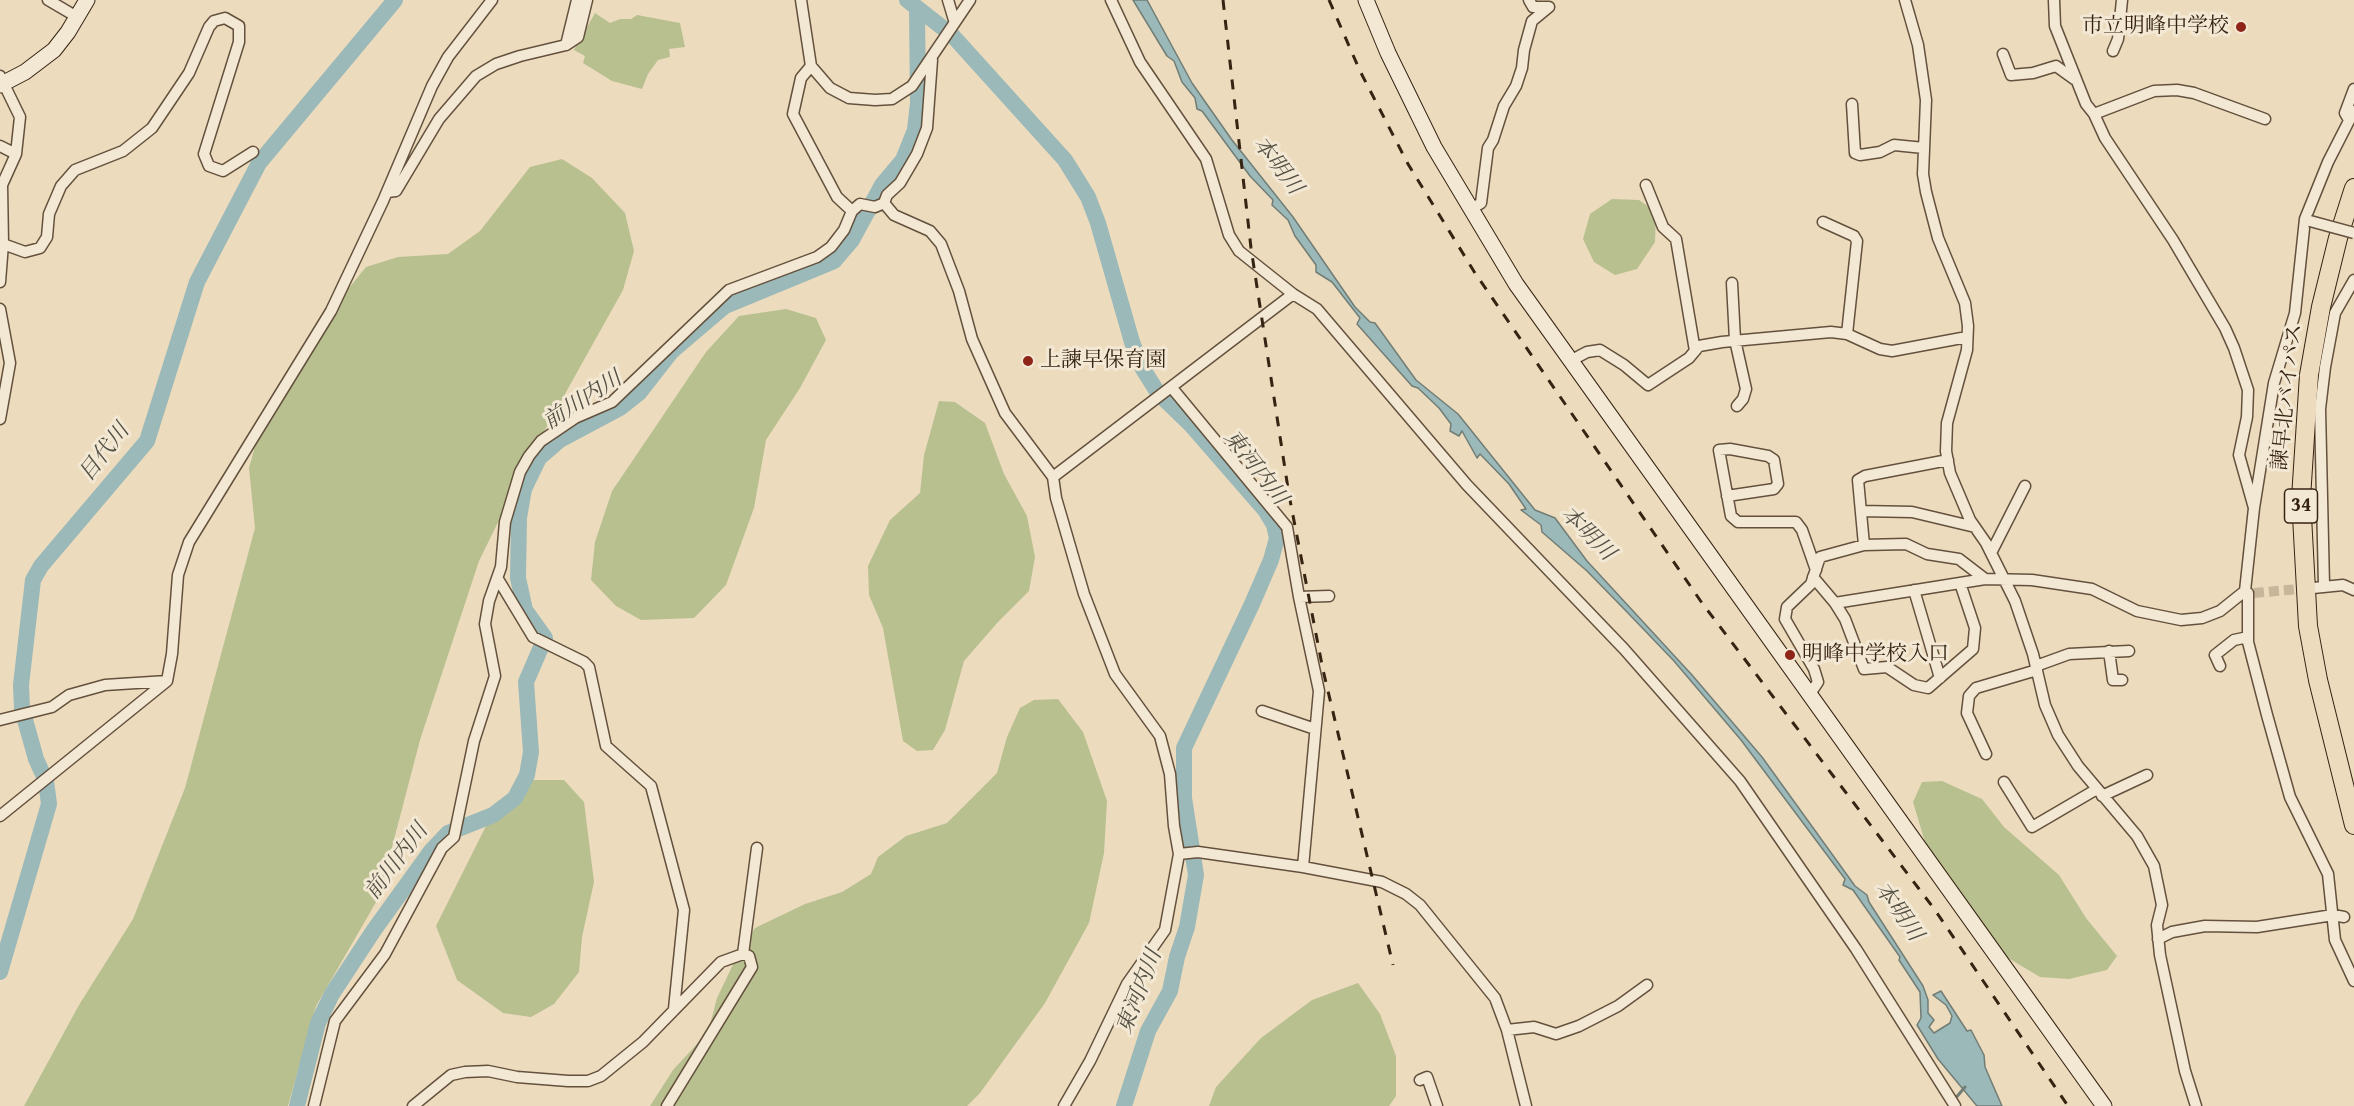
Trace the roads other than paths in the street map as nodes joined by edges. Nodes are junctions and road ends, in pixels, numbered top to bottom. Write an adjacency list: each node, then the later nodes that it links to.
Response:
1 (48, 0): 15 (street)
2 (87, 0): 15 (street)
3 (492, 0): 35 (street)
4 (577, 0): 17 (street)
5 (587, 0): 17 (street)
6 (801, 0): 21 (street)
7 (948, 0): 16 (street)
8 (970, 0): 16 (street)
9 (1111, 0): 46 (street)
10 (1366, 0): 38 (street)
11 (1529, 0): 38 (street)
12 (1905, 0): 30 (street)
13 (2054, 0): 22 (street)
14 (2122, 0): 18 (street)
15 (77, 17): 23 (street)
16 (953, 23): 20 (street)
17 (566, 45): 35 (street)
18 (2113, 51)
19 (2003, 54): 22 (street)
20 (932, 60): 21 (street); 36 (street)
21 (811, 66): 37 (street)
22 (2074, 79): 26 (street)
23 (2, 81): 32 (street)
24 (2354, 89): 27 (street)
25 (1852, 104): 30 (street)
26 (2094, 114): 28 (street); 60 (street)
27 (2352, 116): 39 (street)
28 (2265, 119)
29 (0, 146): 32 (street)
30 (1924, 148): 49 (street)
31 (254, 153): 42 (street)
32 (16, 154): 42 (street)
33 (1646, 185): 51 (street)
34 (2354, 188): 93 (highway, 諫早北バイパス / 34)
35 (387, 192): 83 (street)
36 (880, 205): 37 (street); 57 (street)
37 (856, 207): 67 (street)
38 (1470, 210): 52 (street)
39 (2308, 220): 41 (street, bridge); 60 (street)
40 (1823, 222): 48 (street)
41 (2354, 233)
42 (3, 244): 43 (street)
43 (0, 282)
44 (1732, 283): 50 (street)
45 (2353, 285): 71 (street)
46 (1293, 294): 53 (street); 105 (street)
47 (0, 309): 55 (street)
48 (1847, 334): 49 (street); 50 (street)
49 (1967, 337): 56 (street)
50 (1735, 340): 51 (street); 54 (street)
51 (1695, 351): 52 (street)
52 (1570, 361): 84 (street)
53 (1169, 391): 57 (street); 74 (street)
54 (1737, 406)
55 (0, 419)
56 (1948, 460): 61 (street); 62 (street)
57 (1053, 477): 95 (street)
58 (2025, 486): 64 (street)
59 (1728, 496): 59 (street); 65 (street)
60 (2254, 508): 72 (street)
61 (1861, 512): 62 (street); 63 (street)
62 (1975, 527): 64 (street)
63 (1864, 545): 65 (street); 68 (street)
64 (1991, 553): 66 (street)
65 (1814, 574): 75 (street); 84 (street)
66 (2004, 578): 68 (street); 72 (street); 80 (street)
67 (498, 579): 102 (street); 106 (street)
68 (1986, 579): 69 (street)
69 (1960, 583): 70 (street); 81 (street)
70 (1914, 590): 75 (street); 81 (street)
71 (2354, 590)
72 (2249, 592): 76 (street)
73 (1329, 596): 74 (street)
74 (1299, 597): 87 (street)
75 (1835, 603): 81 (street)
76 (2248, 637): 79 (street); 97 (street)
77 (2109, 651): 78 (street); 80 (street); 82 (street)
78 (2129, 651)
79 (2220, 666)
80 (2037, 668): 88 (street); 91 (street)
81 (1940, 678)
82 (2121, 680)
83 (167, 681): 86 (street); 92 (street)
84 (1810, 694): 112 (street)
85 (1262, 711): 87 (street)
86 (0, 720)
87 (1316, 729): 96 (street)
88 (1986, 754)
89 (2147, 775): 91 (street)
90 (2004, 782): 91 (street)
91 (2099, 792): 98 (street)
92 (0, 816)
93 (2354, 825)
94 (758, 848): 99 (street)
95 (1180, 854): 96 (street); 109 (street)
96 (1304, 867): 103 (street)
97 (2338, 916): 98 (street); 100 (street)
98 (2158, 939): 113 (street)
99 (743, 954): 102 (street); 108 (street)
100 (2354, 981)
101 (1647, 985): 103 (street)
102 (674, 1009): 107 (street)
103 (1507, 1030): 111 (street)
104 (1420, 1080): 110 (street)
105 (1952, 1101)
106 (314, 1106)
107 (413, 1106)
108 (667, 1106)
109 (1064, 1106)
110 (1437, 1106)
111 (1526, 1106)
112 (2104, 1106)
113 (2196, 1106)

